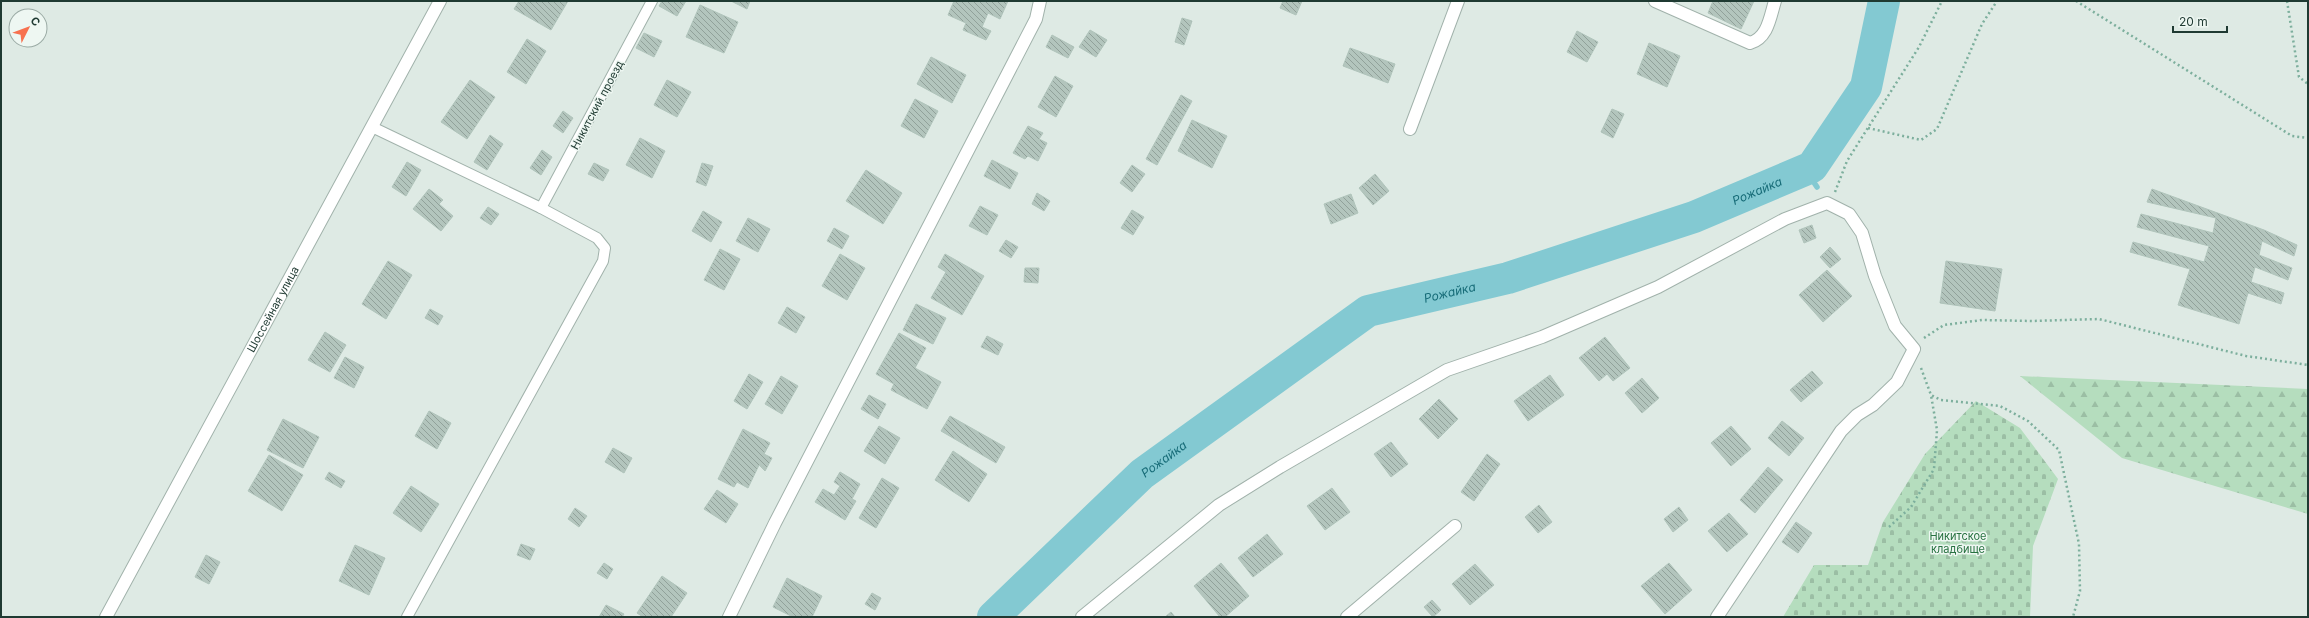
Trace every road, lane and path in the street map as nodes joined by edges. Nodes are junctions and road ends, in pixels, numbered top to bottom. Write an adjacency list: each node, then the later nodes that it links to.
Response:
1 (440, 1): 12 (street, Шоссейная улица)
2 (652, 1): 17 (lane, Никитский проезд)
3 (1040, 1): 25 (street)
4 (1458, 1): 14 (street)
5 (1654, 1): 6 (street)
6 (1775, 1)
7 (1942, 1): 13 (path)
8 (1997, 1): 13 (path)
9 (2076, 1): 15 (path)
10 (2287, 1): 11 (path)
11 (2308, 84)
12 (372, 127): 17 (lane); 23 (street, Шоссейная улица)
13 (1868, 128): 16 (path)
14 (1410, 130)
15 (2308, 138)
16 (1826, 202): 18 (street); 26 (street)
17 (541, 208): 24 (lane)
18 (1914, 349): 19 (path); 20 (path); 28 (street)
19 (2308, 365)
20 (1931, 395): 22 (path); 29 (path)
21 (1455, 526): 27 (street)
22 (1889, 527)
23 (106, 617)
24 (407, 617)
25 (729, 617)
26 (1082, 617)
27 (1347, 617)
28 (1717, 617)
29 (2073, 617)

